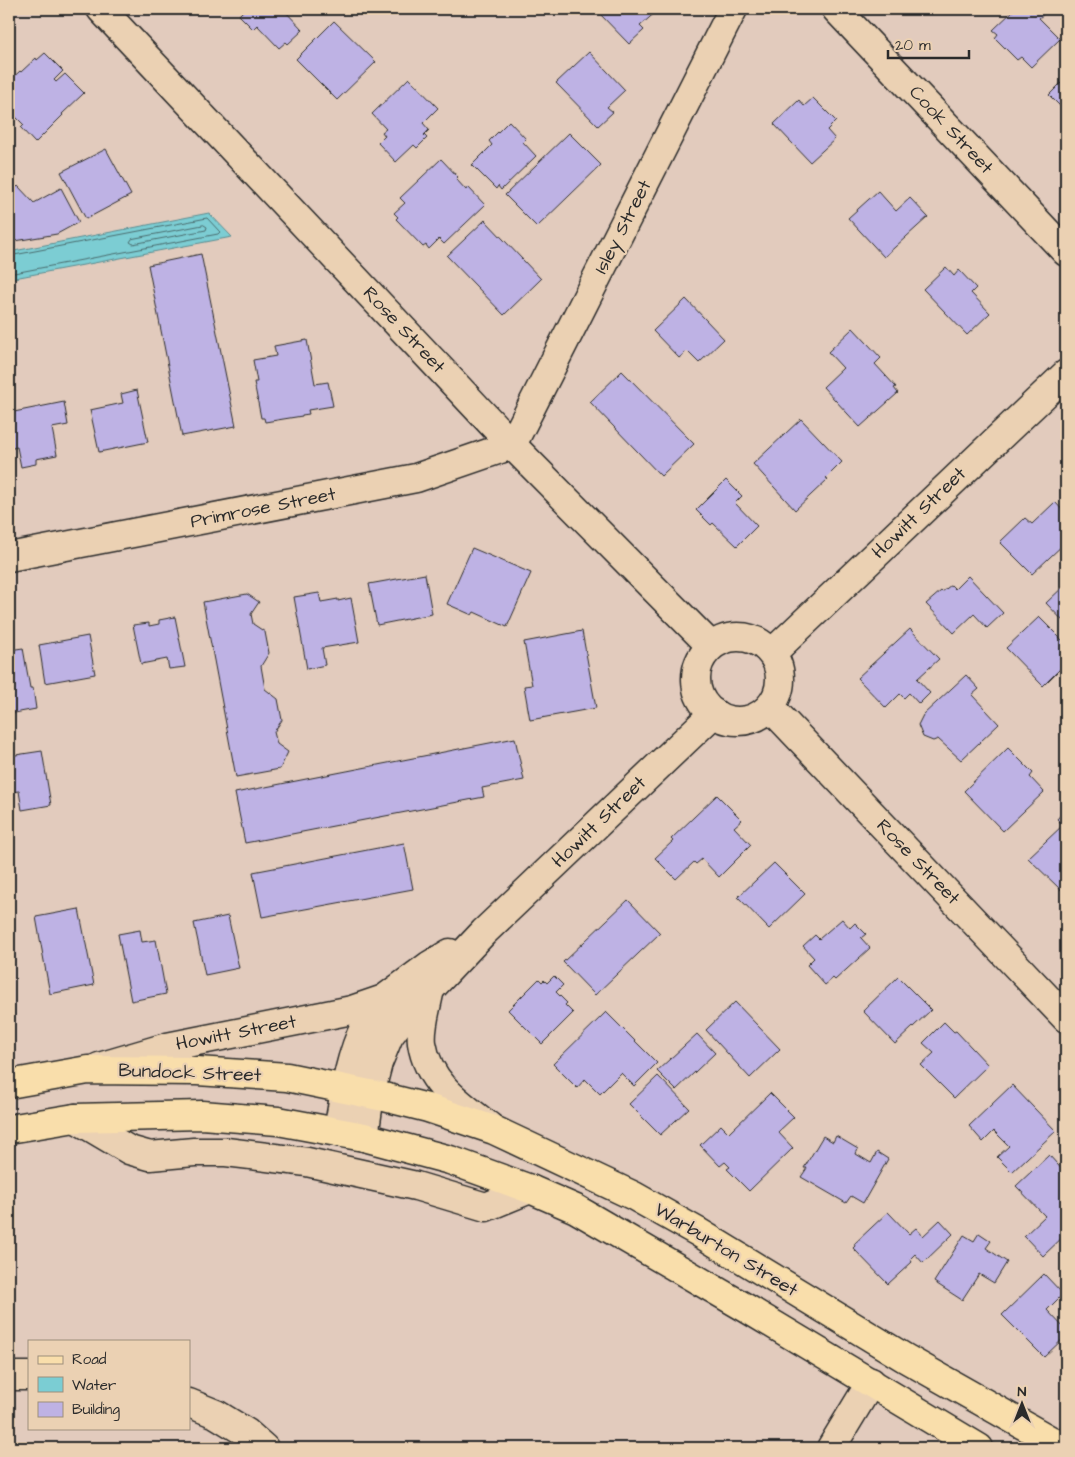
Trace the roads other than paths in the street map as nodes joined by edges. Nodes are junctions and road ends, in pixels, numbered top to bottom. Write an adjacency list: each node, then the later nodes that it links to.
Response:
1 (101, 9): 6 (street, Rose Street)
2 (733, 9): 6 (street, Isley Street)
3 (836, 9): 4 (street, Cook Street)
4 (1066, 252)
5 (1066, 374): 9 (street, Howitt Street)
6 (512, 445): 7 (street, Primrose Street); 8 (street, Rose Street)
7 (9, 557)
8 (711, 646): 9 (street); 11 (street)
9 (772, 653): 10 (street)
10 (770, 707): 11 (street); 15 (street, Rose Street)
11 (714, 713): 12 (street, Howitt Street)
12 (484, 932): 13 (street, Howitt Street); 14 (street, Howitt Street)
13 (430, 990): 18 (street, Howitt Street); 21 (street)
14 (384, 999): 16 (street, Howitt Street); 18 (street, Howitt Street)
15 (1066, 1018)
16 (88, 1070): 17 (main road, Bundock Street); 18 (main road, Bundock Street)
17 (9, 1084)
18 (358, 1091): 21 (main road, Warburton Street); 22 (street, Howitt Street); 23 (street, Howitt Street)
19 (75, 1118): 20 (main road); 22 (main road); 24 (street)
20 (9, 1128)
21 (494, 1130): 32 (main road, Warburton Street)
22 (338, 1132): 23 (main road)
23 (364, 1137): 24 (main road, Warburton Street)
24 (530, 1189): 27 (main road, Warburton Street)
25 (9, 1376): 26 (street)
26 (28, 1376)
27 (871, 1382): 30 (street); 31 (main road, Warburton Street)
28 (190, 1403): 29 (street)
29 (264, 1448)
30 (831, 1448)
31 (979, 1448)
32 (1064, 1448)

